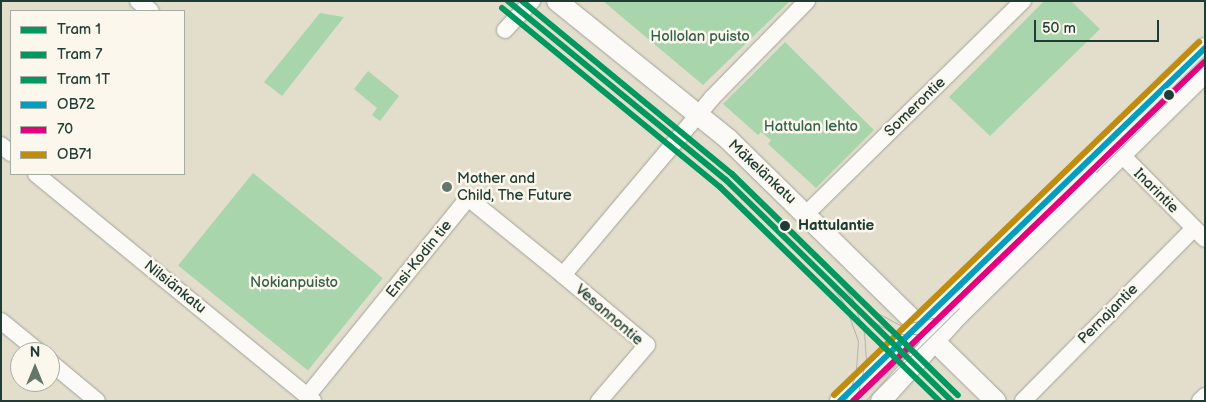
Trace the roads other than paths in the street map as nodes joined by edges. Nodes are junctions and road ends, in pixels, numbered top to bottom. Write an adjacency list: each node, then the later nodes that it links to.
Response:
1 (138, 1): 6 (street)
2 (532, 1): 7 (street)
3 (557, 1): 10 (main road, Mäkelänkatu)
4 (807, 1): 10 (street)
5 (1023, 1): 13 (street, Somerontie)
6 (149, 10)
7 (505, 30)
8 (1205, 48): 11 (main road)
9 (1205, 72): 11 (main road)
10 (698, 114): 13 (main road, Mäkelänkatu); 15 (street)
11 (1115, 148): 14 (street, Inarintie); 17 (main road)
12 (37, 175): 21 (street, Nilsiänkatu)
13 (807, 213): 17 (main road, Mäkelänkatu)
14 (1199, 234): 27 (street, Pernajantie)
15 (563, 275): 21 (street, Ensi-Kodin tie); 23 (street, Vesannontie)
16 (1, 321): 18 (street)
17 (929, 332): 24 (main road); 25 (main road); 26 (main road, Mäkelänkatu)
18 (27, 342)
19 (60, 370): 22 (street)
20 (1205, 396): 28 (street)
21 (311, 398)
22 (97, 401)
23 (599, 401)
24 (840, 401)
25 (881, 401)
26 (996, 401)
27 (1023, 401)
28 (1200, 401)

